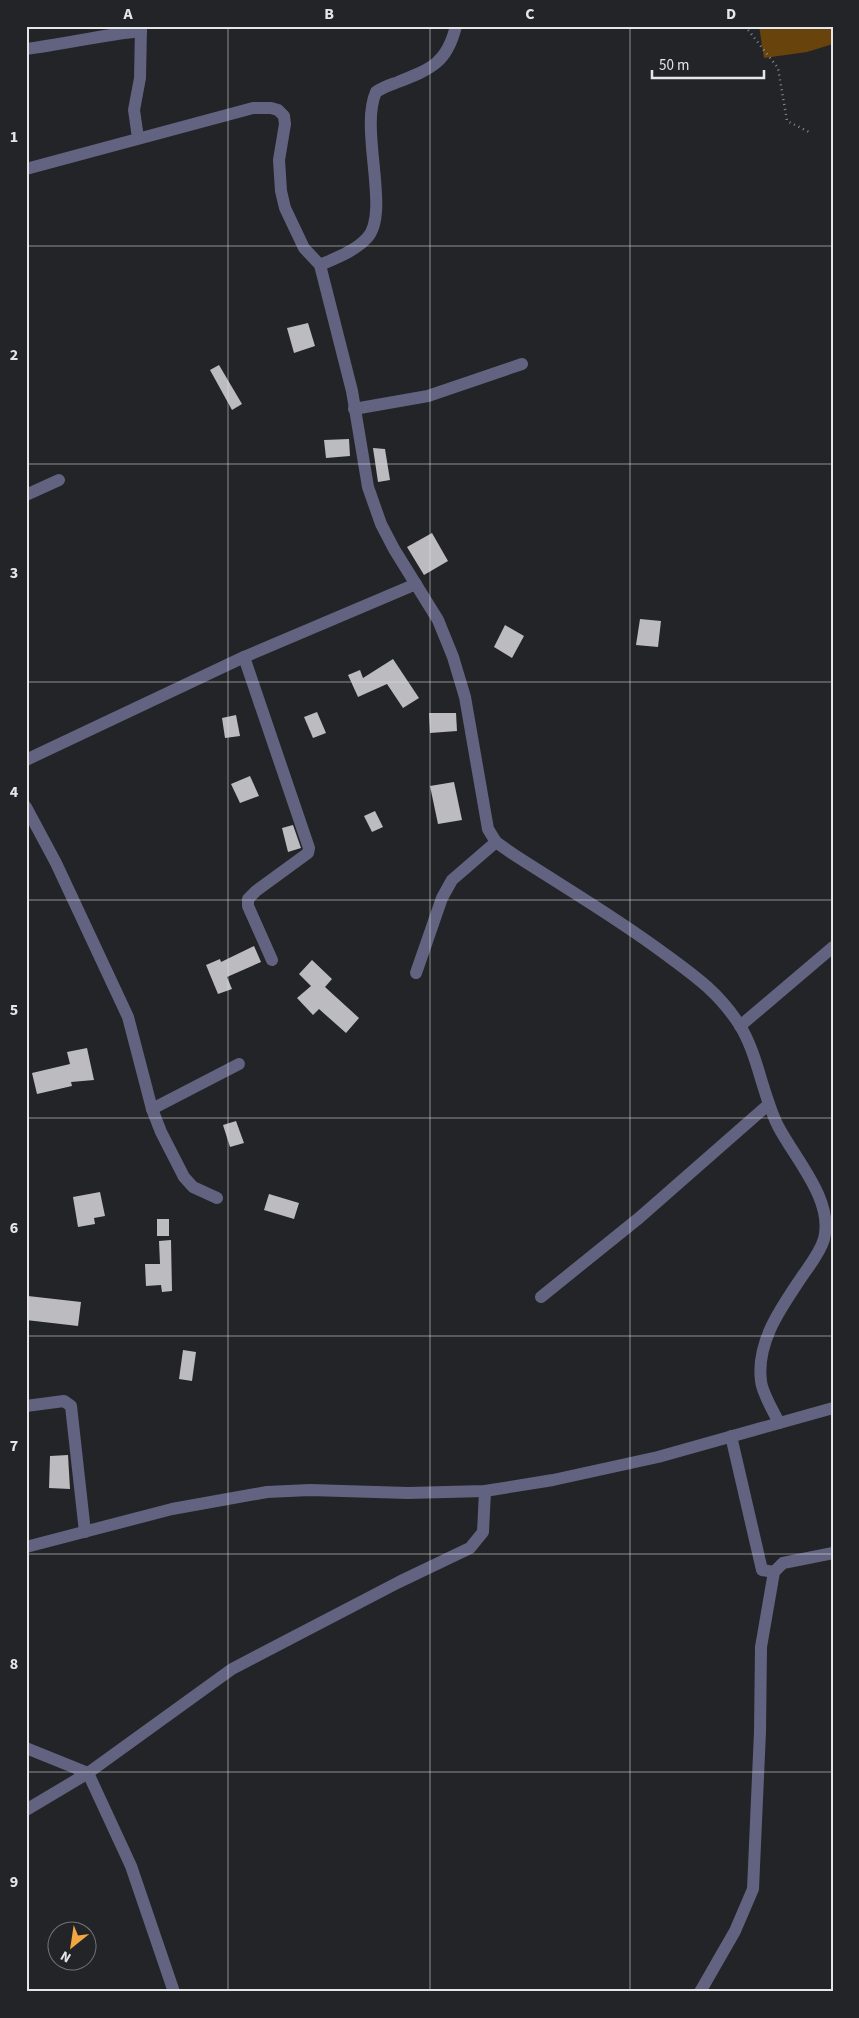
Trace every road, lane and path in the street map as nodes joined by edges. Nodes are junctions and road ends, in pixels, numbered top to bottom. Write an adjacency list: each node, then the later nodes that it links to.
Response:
1 (456, 26): 8 (street)
2 (745, 26): 5 (path)
3 (141, 29): 4 (street); 6 (street)
4 (26, 50)
5 (809, 132)
6 (138, 138): 7 (street); 8 (street)
7 (26, 169)
8 (320, 265): 10 (street)
9 (522, 364): 10 (street)
10 (354, 408): 13 (street)
11 (59, 480): 12 (street)
12 (26, 495)
13 (416, 584): 14 (street); 17 (street)
14 (244, 657): 15 (street); 19 (street)
15 (26, 760)
16 (26, 808): 24 (street)
17 (496, 842): 20 (street); 21 (street)
18 (833, 947): 21 (street)
19 (272, 960)
20 (416, 973)
21 (740, 1026): 23 (street)
22 (239, 1064): 24 (street)
23 (769, 1104): 26 (street); 29 (street)
24 (152, 1108): 25 (street)
25 (217, 1198)
26 (541, 1297)
27 (26, 1406): 32 (street)
28 (833, 1408): 29 (street)
29 (779, 1423): 30 (street)
30 (731, 1436): 31 (street); 35 (street)
31 (484, 1492): 32 (street); 37 (street)
32 (85, 1532): 33 (street)
33 (26, 1547)
34 (833, 1553): 35 (street)
35 (774, 1572): 40 (street)
36 (26, 1748): 37 (street)
37 (88, 1773): 38 (street); 39 (street)
38 (26, 1810)
39 (174, 1992)
40 (700, 1992)

